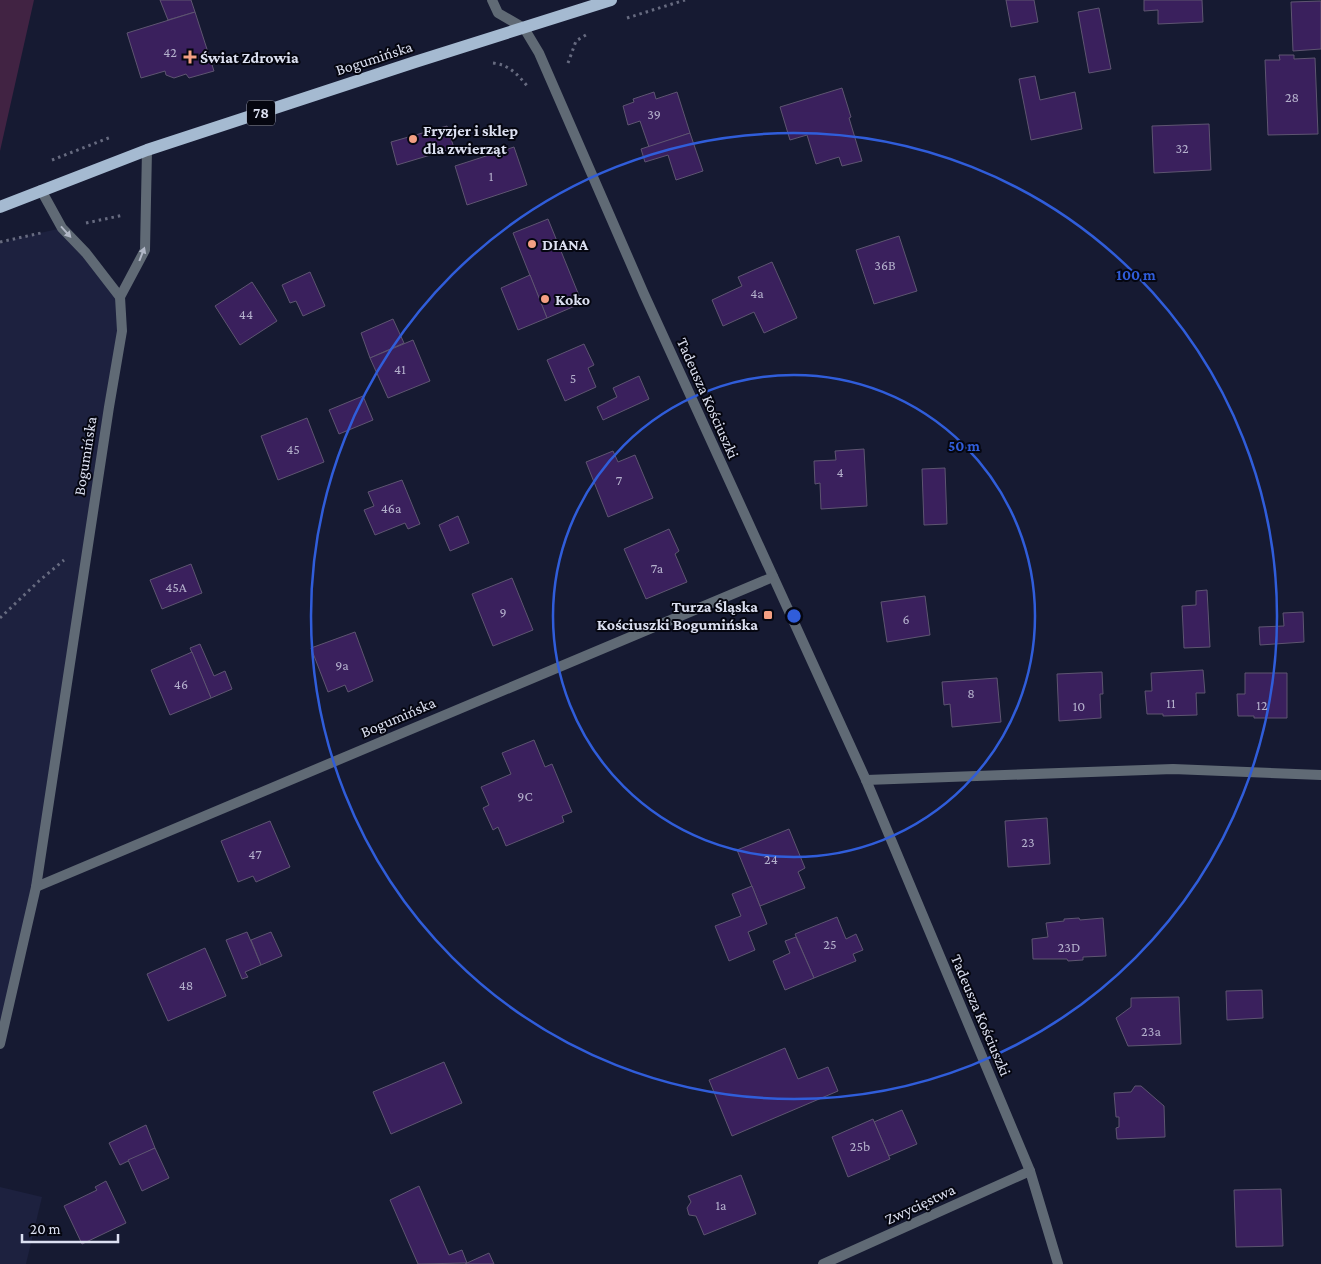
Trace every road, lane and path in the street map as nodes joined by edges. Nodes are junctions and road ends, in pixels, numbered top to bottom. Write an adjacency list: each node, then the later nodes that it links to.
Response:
1 (492, 0): 5 (street)
2 (612, 0): 5 (main road, Bogumińska / 78)
3 (685, 0): 4 (path)
4 (626, 18)
5 (524, 28): 10 (main road, Bogumińska / 78); 15 (street, Tadeusza Kościuszki)
6 (594, 29): 8 (path)
7 (485, 62): 9 (path)
8 (566, 68)
9 (530, 90)
10 (147, 150): 11 (main road, Bogumińska / 78); 13 (street, one-way to 10)
11 (41, 190): 12 (main road, Bogumińska / 78); 13 (street, one-way to 13)
12 (0, 206)
13 (120, 297): 14 (street, Bogumińska)
14 (88, 544): 16 (path); 19 (street, Bogumińska)
15 (773, 577): 18 (street, Tadeusza Kościuszki); 19 (street, Bogumińska)
16 (0, 618)
17 (1321, 774): 18 (street)
18 (866, 780): 21 (street, Tadeusza Kościuszki)
19 (36, 887): 20 (street, Bogumińska)
20 (0, 1044)
21 (1030, 1171): 22 (street, Zwycięstwa); 23 (street, Tadeusza Kościuszki)
22 (823, 1264)
23 (1058, 1264)

